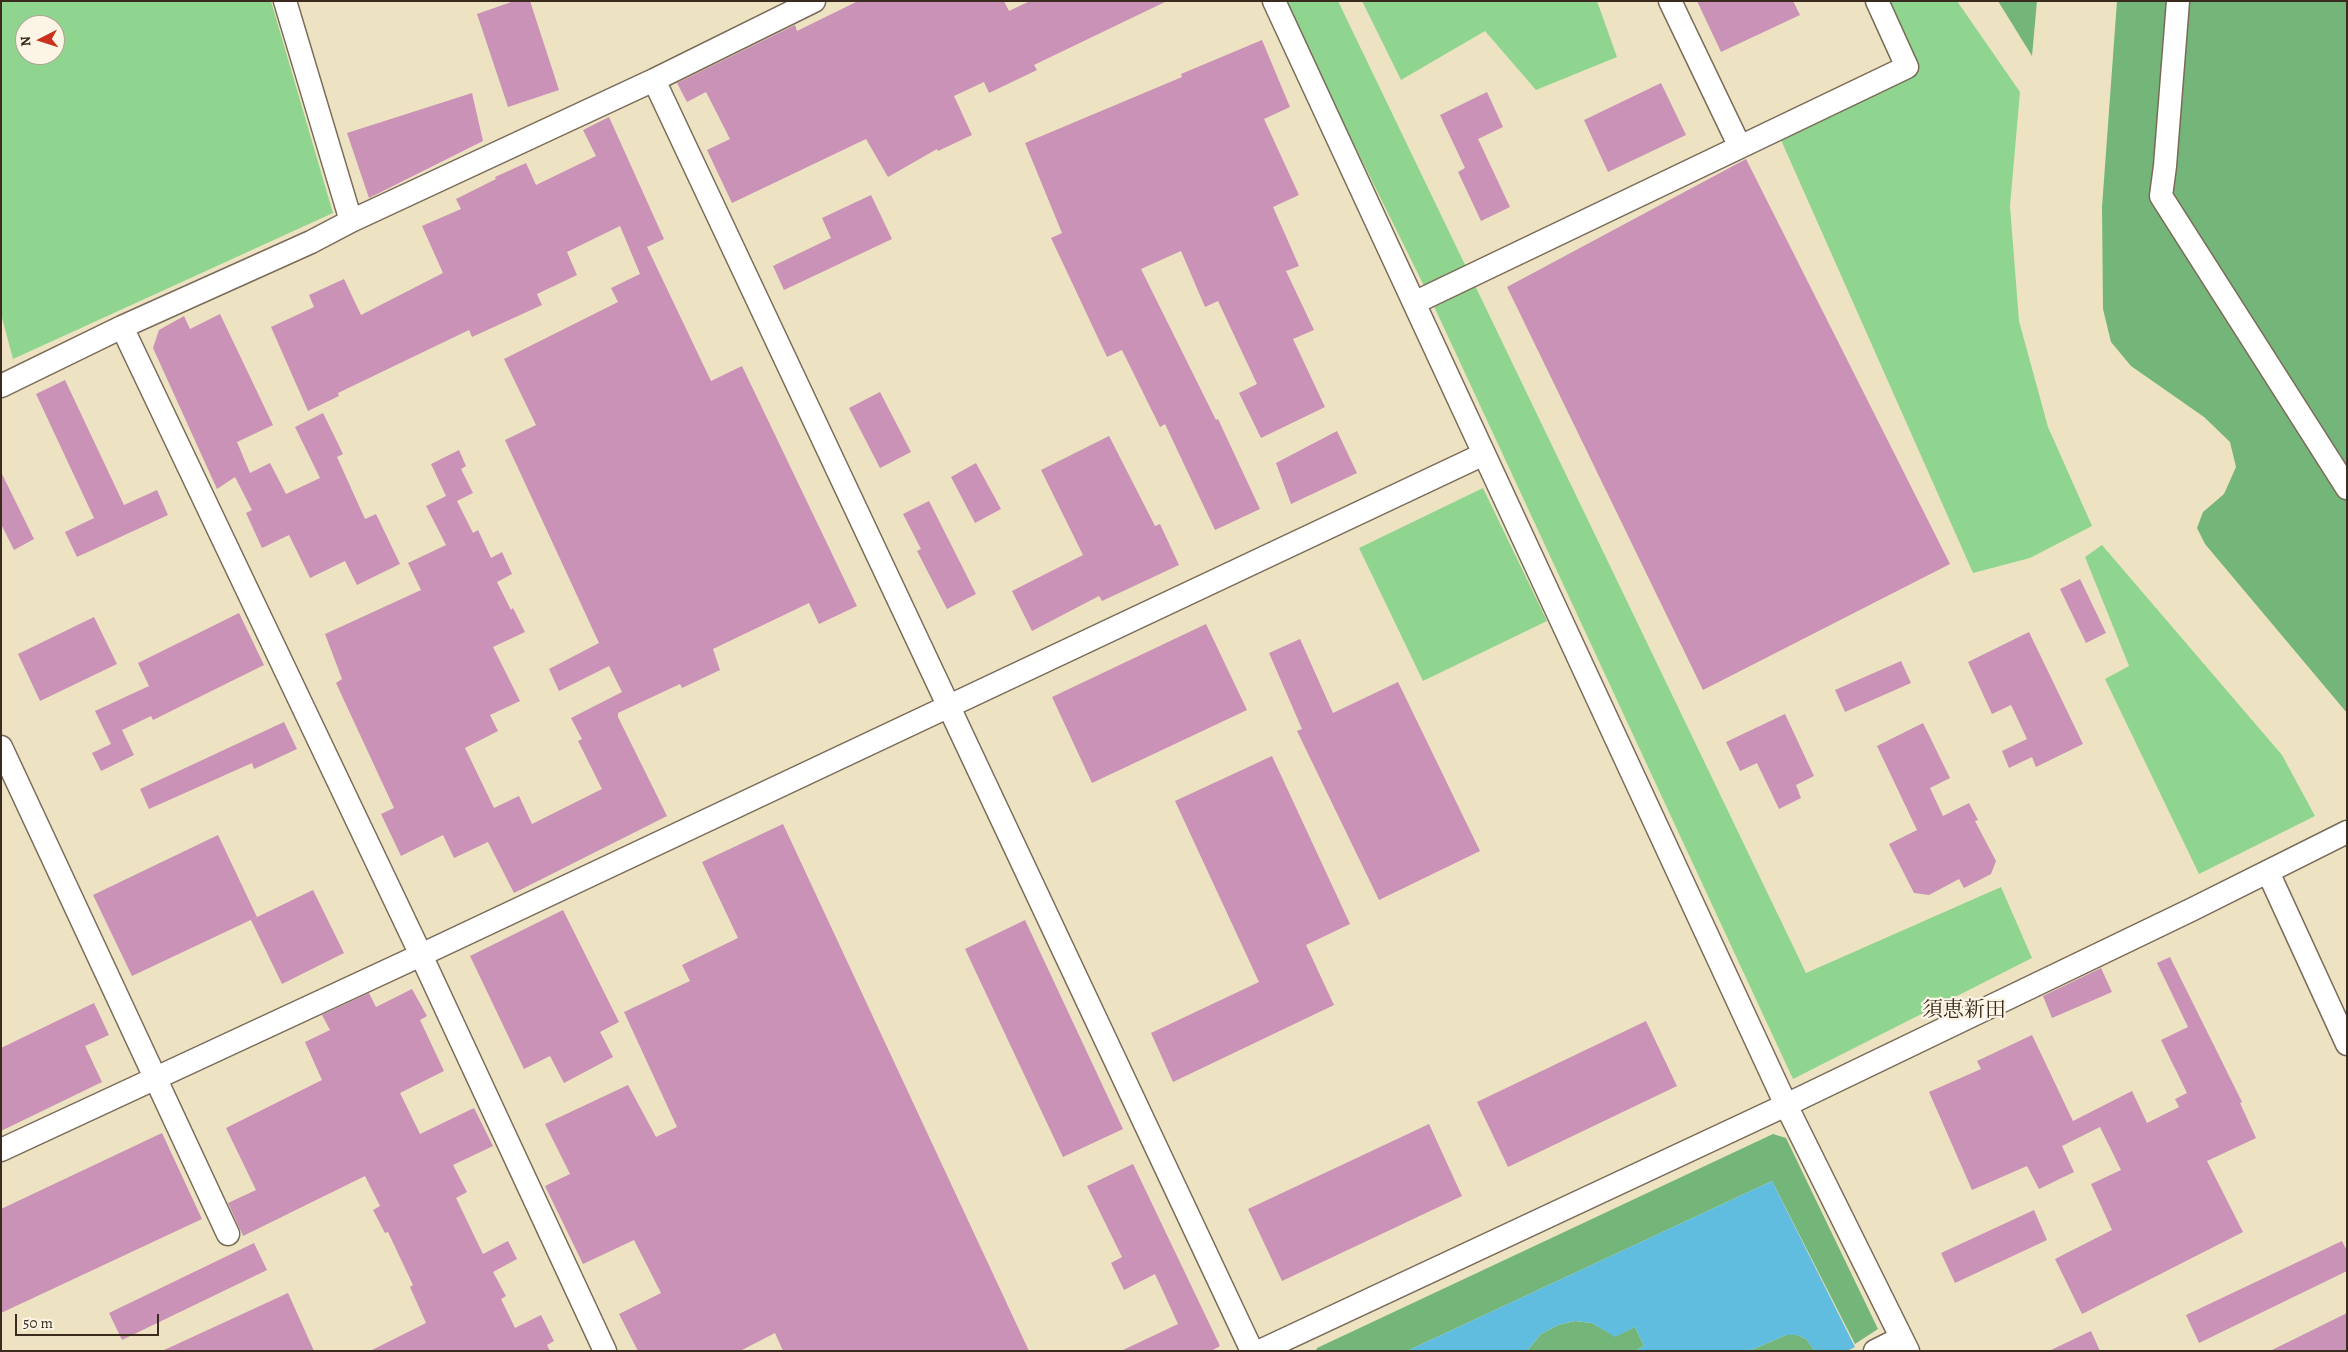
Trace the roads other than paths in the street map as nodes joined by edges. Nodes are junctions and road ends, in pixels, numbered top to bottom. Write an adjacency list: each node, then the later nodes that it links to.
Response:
1 (285, 1): 9 (street)
2 (1274, 1): 10 (street)
3 (1670, 1): 8 (street)
4 (1877, 1): 8 (street)
5 (2178, 1): 14 (street)
6 (802, 4): 7 (street)
7 (654, 80): 9 (street); 15 (street)
8 (1740, 147): 10 (street)
9 (351, 221): 11 (street)
10 (1414, 303): 13 (street)
11 (122, 327): 12 (street); 19 (street)
12 (3, 381)
13 (1484, 454): 15 (street); 22 (street)
14 (2347, 488)
15 (949, 706): 19 (street); 27 (street)
16 (1, 747): 21 (street)
17 (2347, 832): 18 (street)
18 (2268, 872): 20 (street); 22 (street)
19 (421, 956): 21 (street); 26 (street)
20 (2347, 1044)
21 (156, 1078): 23 (street); 24 (street)
22 (1786, 1105): 25 (street); 28 (street)
23 (1, 1150)
24 (228, 1234)
25 (1904, 1344): 29 (street)
26 (605, 1351)
27 (1252, 1351)
28 (1260, 1351)
29 (1875, 1351)

